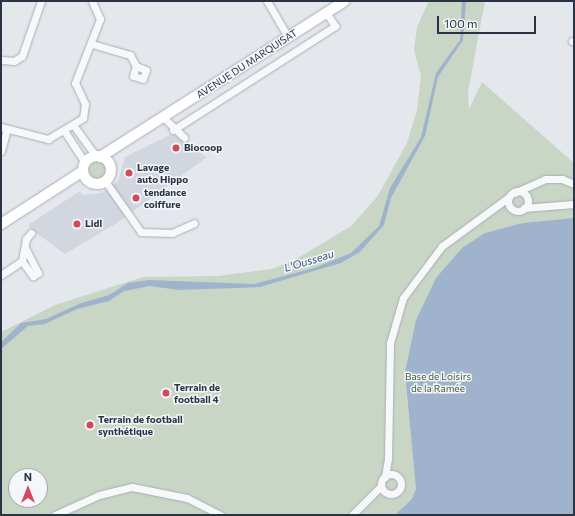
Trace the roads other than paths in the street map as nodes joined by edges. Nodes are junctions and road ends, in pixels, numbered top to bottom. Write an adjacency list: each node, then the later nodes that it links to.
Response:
1 (40, 1): 8 (street)
2 (92, 1): 7 (street)
3 (267, 1): 6 (street)
4 (345, 1): 5 (main road, AVENUE DU MARQUISAT)
5 (326, 12): 6 (main road, AVENUE DU MARQUISAT); 14 (street)
6 (288, 37): 10 (main road, AVENUE DU MARQUISAT)
7 (92, 44): 9 (street); 11 (street)
8 (1, 60)
9 (136, 66)
10 (164, 118): 12 (main road, AVENUE DU MARQUISAT); 14 (street)
11 (74, 126): 15 (street); 18 (street)
12 (149, 127): 18 (main road, AVENUE DU MARQUISAT); 19 (main road, AVENUE DU MARQUISAT)
13 (4, 128): 15 (street); 17 (street)
14 (173, 130): 16 (street)
15 (65, 132): 20 (street)
16 (184, 137)
17 (1, 151)
18 (98, 157): 19 (main road); 20 (main road)
19 (110, 165): 22 (main road)
20 (84, 167): 21 (main road); 27 (main road)
21 (88, 181): 22 (main road); 27 (main road)
22 (105, 181): 30 (street)
23 (574, 184): 24 (street)
24 (512, 195): 26 (street); 28 (street); 29 (street)
25 (574, 204): 26 (street)
26 (524, 208): 29 (street)
27 (24, 209): 31 (main road)
28 (492, 209): 29 (street); 36 (street)
29 (512, 210)
30 (194, 223)
31 (1, 224)
32 (31, 233): 33 (street)
33 (25, 248): 34 (street); 34 (street)
34 (22, 261): 35 (street)
35 (1, 275)
36 (388, 459): 37 (street); 38 (street)
37 (398, 476): 38 (street); 40 (street)
38 (384, 477): 39 (street)
39 (381, 486): 40 (street); 41 (street)
40 (389, 495): 41 (street)
41 (369, 500): 44 (street)
42 (55, 515): 43 (street)
43 (221, 515)
44 (352, 515)

